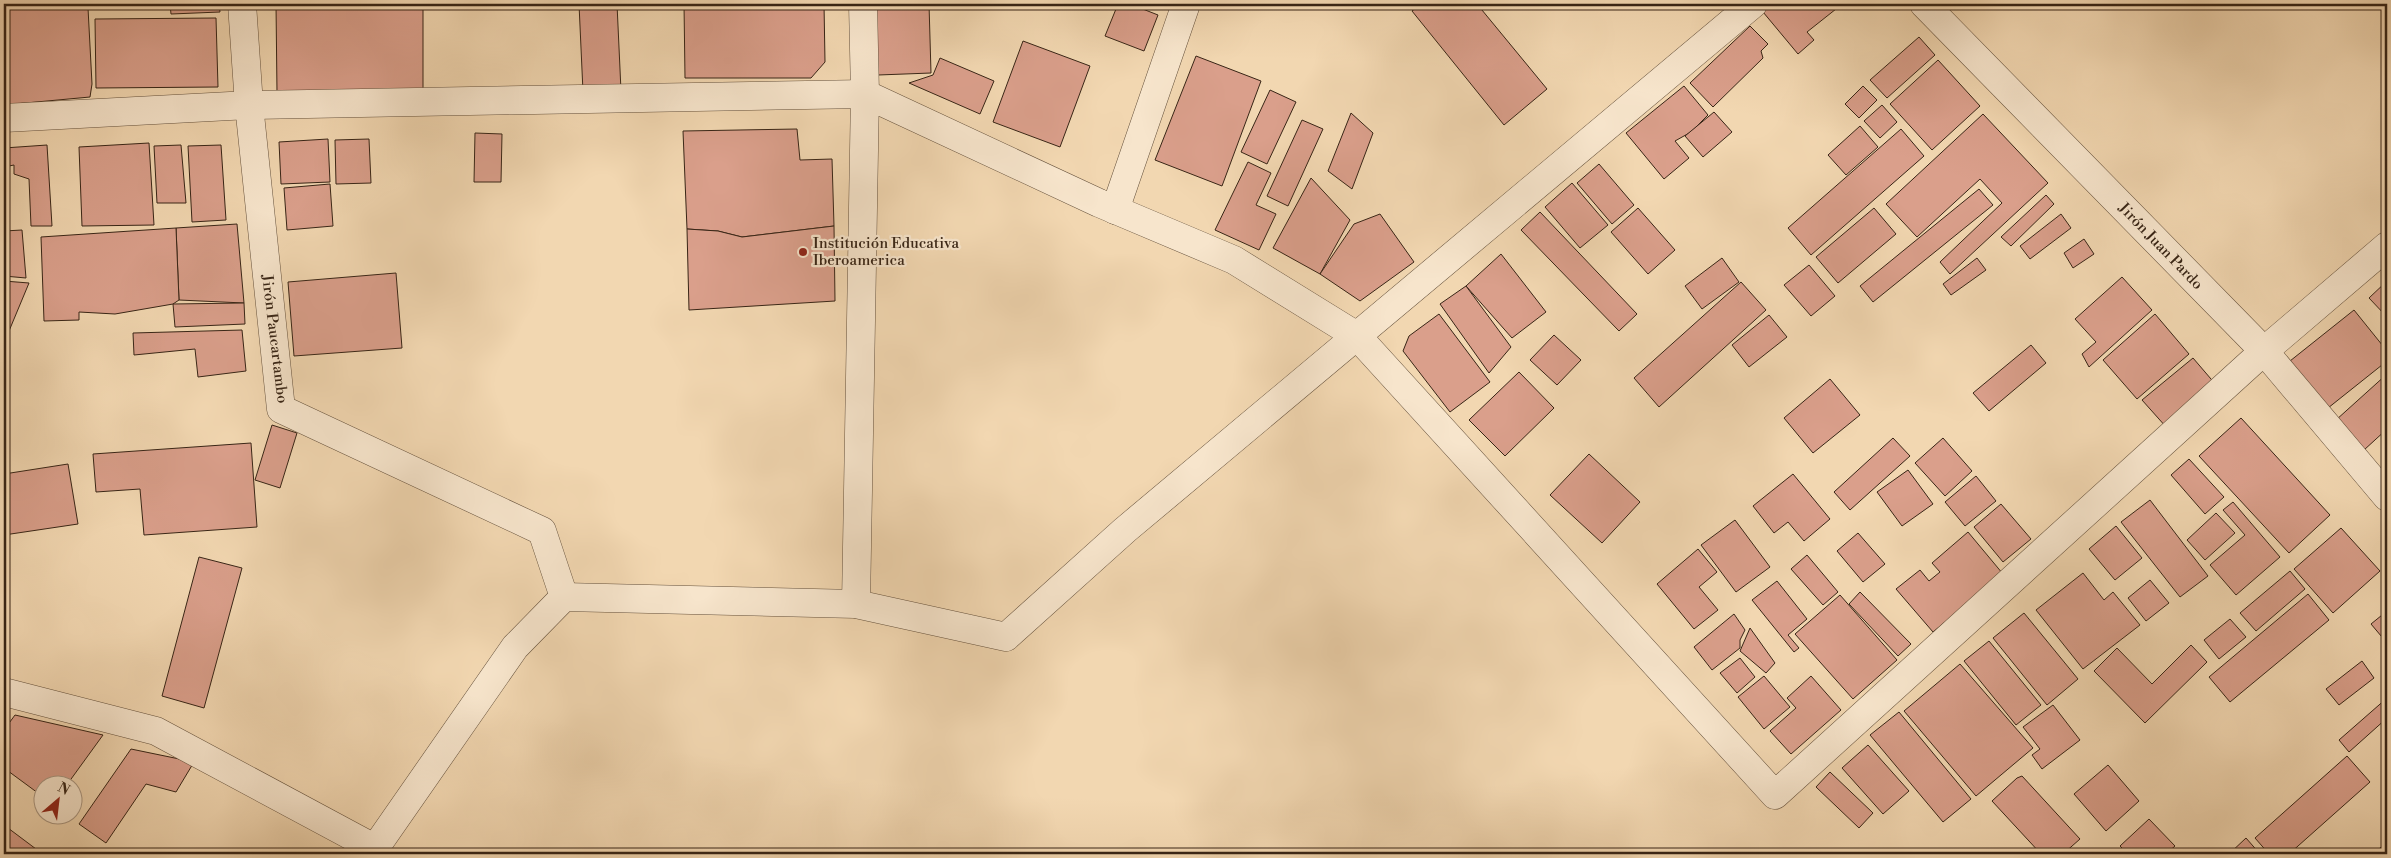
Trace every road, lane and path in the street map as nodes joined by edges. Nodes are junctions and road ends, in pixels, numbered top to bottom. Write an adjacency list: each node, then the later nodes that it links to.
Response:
1 (242, 4): 7 (street, Jirón Paucartambo)
2 (863, 4): 6 (street)
3 (1186, 4): 9 (street)
4 (1753, 4): 11 (street)
5 (1924, 4): 12 (street, Jirón Juan Pardo)
6 (865, 94): 7 (street); 9 (street); 15 (street)
7 (249, 105): 8 (street); 14 (street, Jirón Paucartambo)
8 (4, 118)
9 (1114, 210): 11 (street)
10 (2387, 246): 12 (street)
11 (1357, 336): 12 (street); 15 (street)
12 (2264, 351): 13 (street, Jirón Juan Pardo)
13 (2387, 497)
14 (564, 597): 15 (street); 17 (street)
15 (856, 604)
16 (4, 692): 17 (street)
17 (373, 852)

